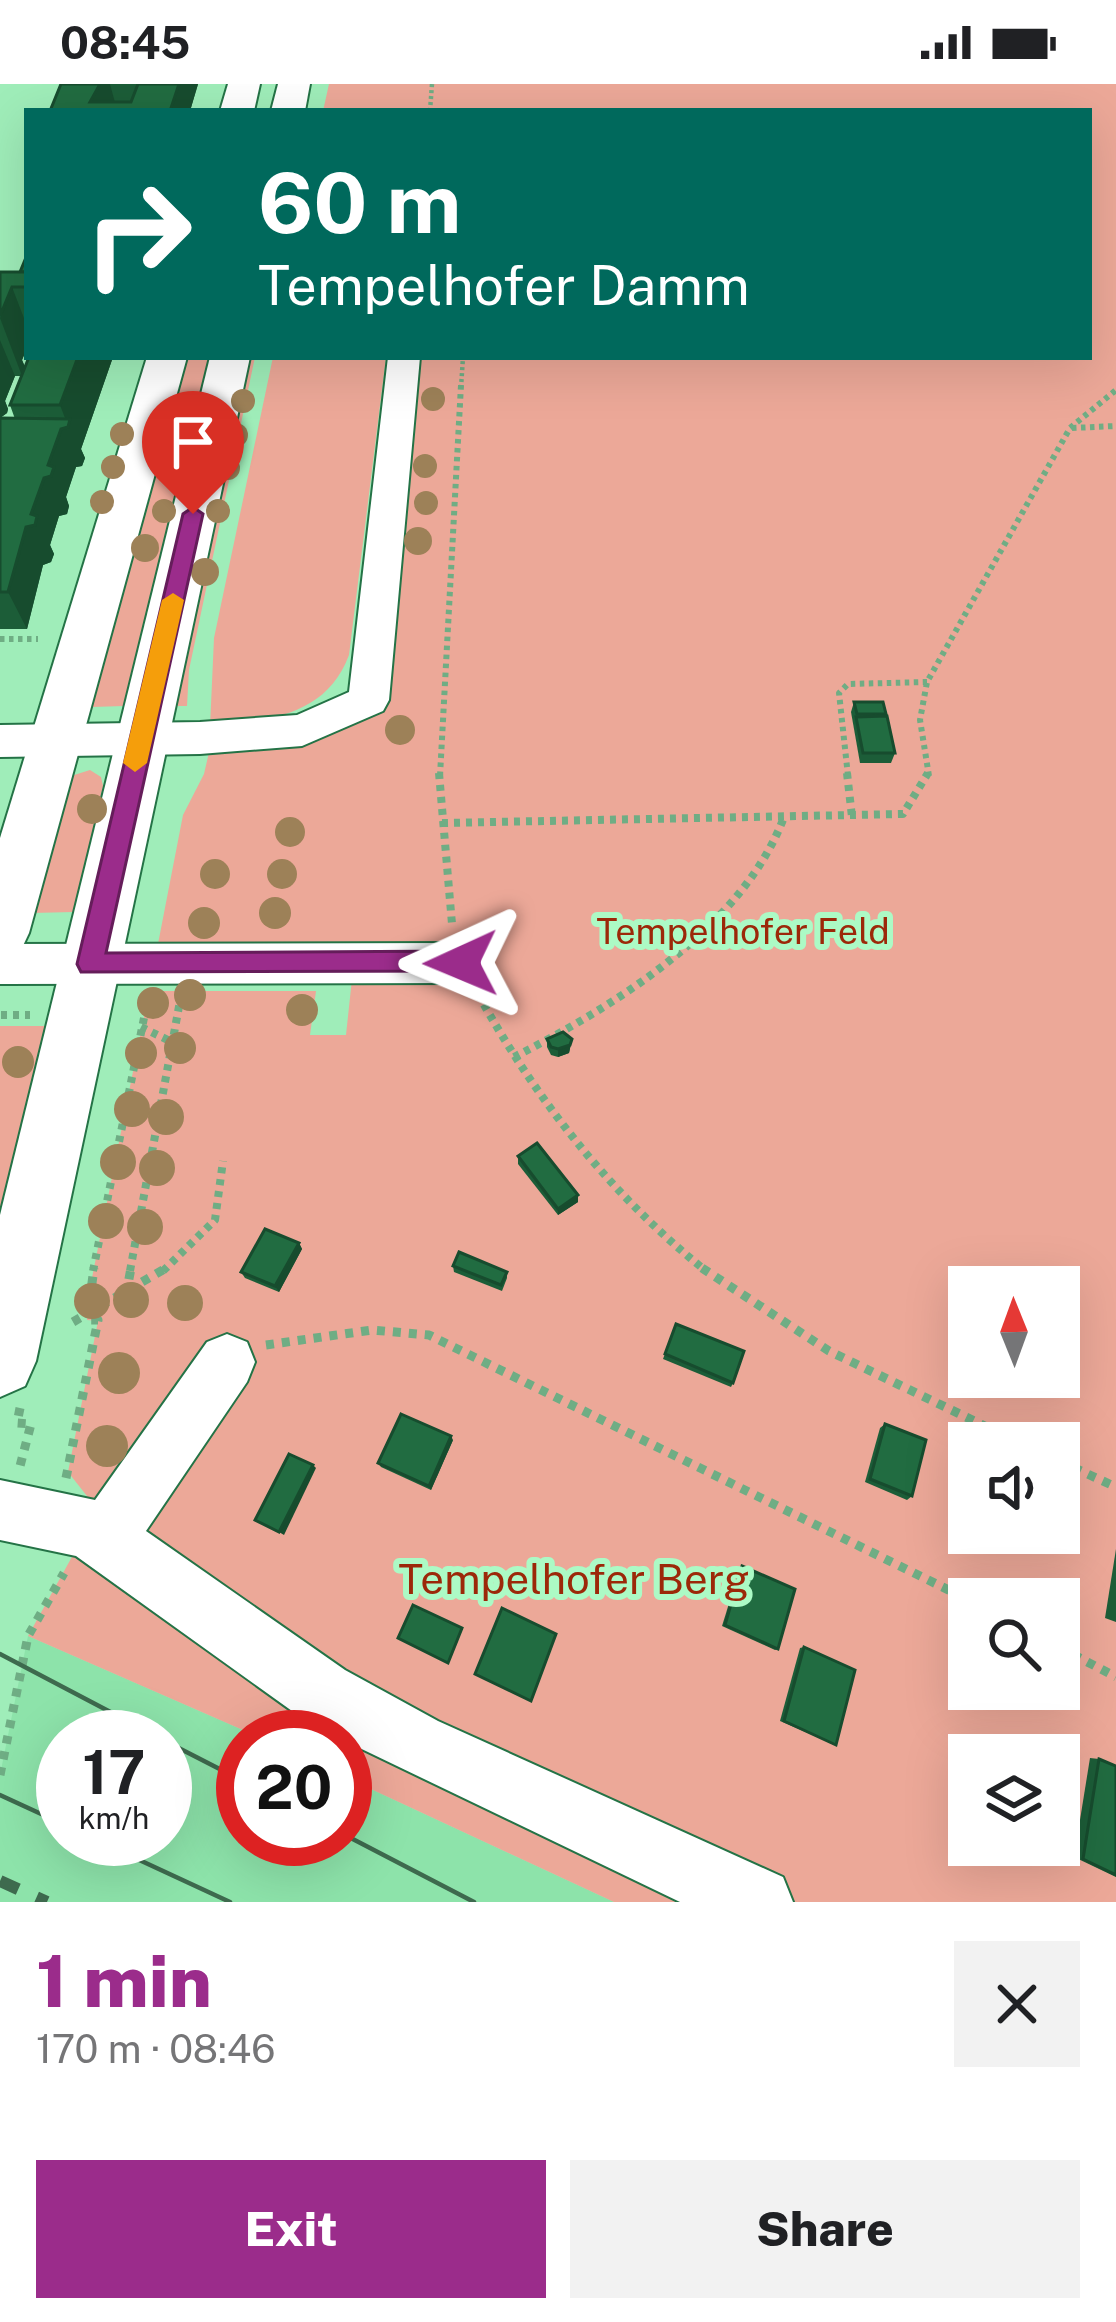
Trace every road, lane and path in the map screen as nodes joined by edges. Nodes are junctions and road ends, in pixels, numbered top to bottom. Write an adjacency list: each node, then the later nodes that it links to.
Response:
1 (166, 360): 12 (main road)
2 (229, 360): 11 (main road)
3 (404, 360): 11 (street)
4 (463, 360): 17 (path)
5 (1116, 389): 7 (path)
6 (1116, 426): 7 (path)
7 (1070, 428): 10 (path)
8 (38, 639): 9 (path)
9 (0, 640)
10 (927, 682): 15 (path); 15 (path)
11 (140, 739): 12 (street); 21 (main road)
12 (58, 740): 13 (street); 14 (main road)
13 (0, 741)
14 (18, 811): 18 (main road)
15 (852, 817): 16 (path)
16 (784, 818): 17 (path); 27 (path)
17 (442, 823): 19 (path)
18 (0, 933)
19 (461, 963): 21 (street); 27 (path)
20 (0, 964): 21 (street)
21 (90, 964): 33 (main road)
22 (149, 991): 24 (path)
23 (166, 991): 25 (path)
24 (138, 1027): 25 (path); 30 (path)
25 (172, 1042): 26 (path); 29 (path)
26 (193, 1042)
27 (514, 1057): 34 (path)
28 (223, 1161): 29 (path)
29 (126, 1294): 30 (path)
30 (87, 1315): 31 (path); 38 (path)
31 (73, 1322)
32 (226, 1362): 38 (street); 39 (path)
33 (11, 1381): 37 (path)
34 (976, 1422)
35 (1080, 1471): 36 (path)
36 (1116, 1487)
37 (4, 1488): 38 (street)
38 (97, 1532): 42 (path); 43 (street)
39 (948, 1590)
40 (1080, 1658): 41 (path)
41 (1116, 1677)
42 (0, 1775)
43 (758, 1902)

